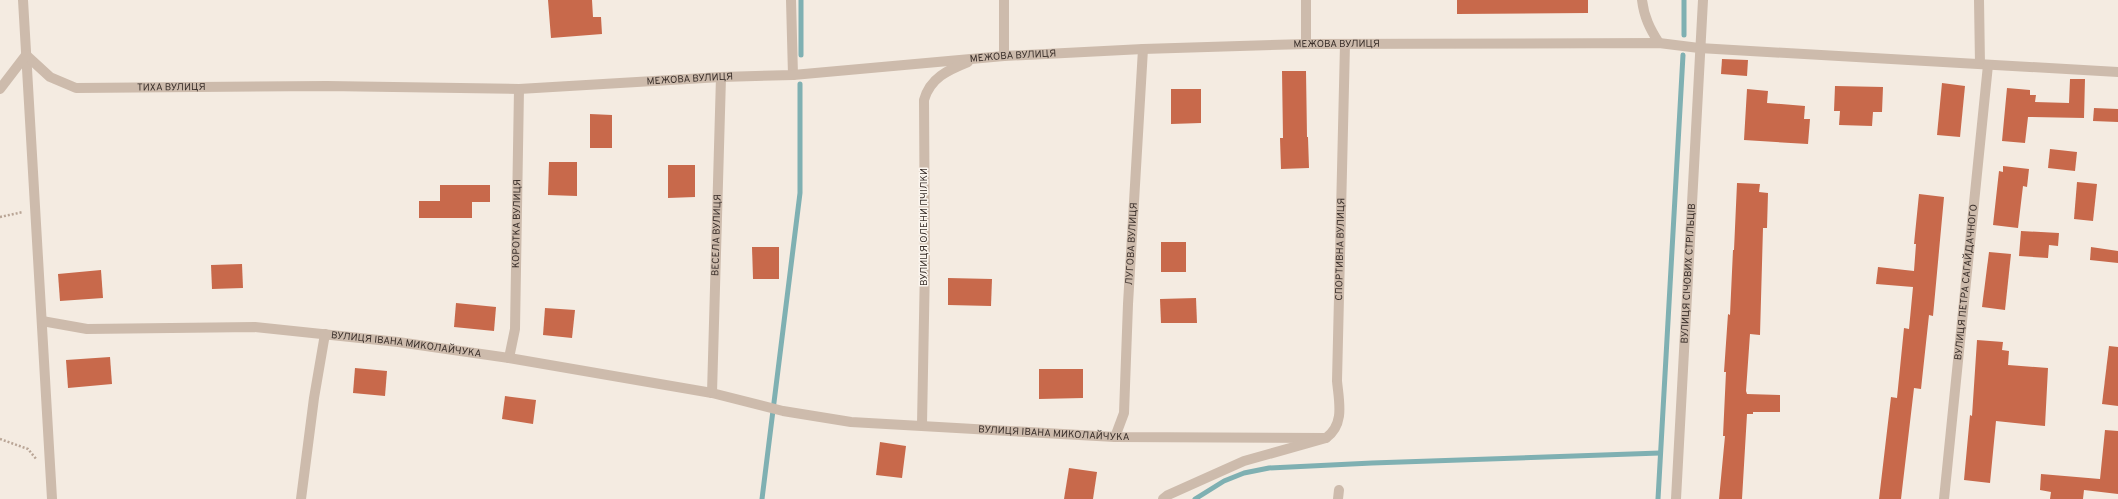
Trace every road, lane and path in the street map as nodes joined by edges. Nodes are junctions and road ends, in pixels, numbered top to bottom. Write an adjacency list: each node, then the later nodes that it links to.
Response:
1 (24, 0): 13 (street)
2 (791, 0): 18 (street)
3 (1004, 0): 14 (street)
4 (1306, 0): 9 (street)
5 (1642, 0): 8 (street)
6 (1703, 0): 11 (street, ВУЛИЦЯ СІЧОВИХ СТРІЛЬЦІВ)
7 (1979, 0): 16 (street, ВУЛИЦЯ ПЕТРА САГАЙДАЧНОГО)
8 (1659, 43): 10 (street, МЕЖОВА ВУЛИЦЯ); 11 (street, МЕЖОВА ВУЛИЦЯ)
9 (1306, 44): 10 (street, МЕЖОВА ВУЛИЦЯ); 12 (street, МЕЖОВА ВУЛИЦЯ)
10 (1345, 44): 31 (street, СПОРТИВНА ВУЛИЦЯ)
11 (1699, 48): 16 (street, МЕЖОВА ВУЛИЦЯ); 37 (street, ВУЛИЦЯ СІЧОВИХ СТРІЛЬЦІВ)
12 (1143, 49): 14 (street, МЕЖОВА ВУЛИЦЯ); 30 (street, ЛУГОВА ВУЛИЦЯ)
13 (26, 55): 20 (street, ТИХА ВУЛИЦЯ); 21 (street); 23 (street)
14 (1004, 56): 15 (street, МЕЖОВА ВУЛИЦЯ)
15 (977, 58): 18 (street, МЕЖОВА ВУЛИЦЯ); 29 (street, ВУЛИЦЯ ОЛЕНИ ПЧІЛКИ)
16 (1984, 65): 17 (street, МЕЖОВА ВУЛИЦЯ); 38 (street, ВУЛИЦЯ ПЕТРА САГАЙДАЧНОГО)
17 (2118, 72)
18 (792, 75): 19 (street, МЕЖОВА ВУЛИЦЯ)
19 (721, 77): 22 (street, МЕЖОВА ВУЛИЦЯ); 28 (street, ВЕСЕЛА ВУЛИЦЯ)
20 (327, 86): 22 (street, МЕЖОВА ВУЛИЦЯ)
21 (0, 89)
22 (519, 89): 27 (street, КОРОТКА ВУЛИЦЯ)
23 (36, 210): 24 (path); 25 (street)
24 (0, 217)
25 (42, 321): 26 (street, ВУЛИЦЯ ІВАНА МИКОЛАЙЧУКА); 34 (street)
26 (325, 334): 27 (street, ВУЛИЦЯ ІВАНА МИКОЛАЙЧУКА); 35 (street)
27 (509, 358): 28 (street, ВУЛИЦЯ ІВАНА МИКОЛАЙЧУКА)
28 (712, 393): 29 (street, ВУЛИЦЯ ІВАНА МИКОЛАЙЧУКА)
29 (922, 424): 30 (street, ВУЛИЦЯ ІВАНА МИКОЛАЙЧУКА)
30 (1115, 437): 31 (street, ВУЛИЦЯ ІВАНА МИКОЛАЙЧУКА)
31 (1326, 438): 36 (street, СПОРТИВНА ВУЛИЦЯ)
32 (0, 439): 33 (path)
33 (37, 461)
34 (52, 499)
35 (301, 499)
36 (1163, 499)
37 (1676, 499)
38 (1944, 499)

